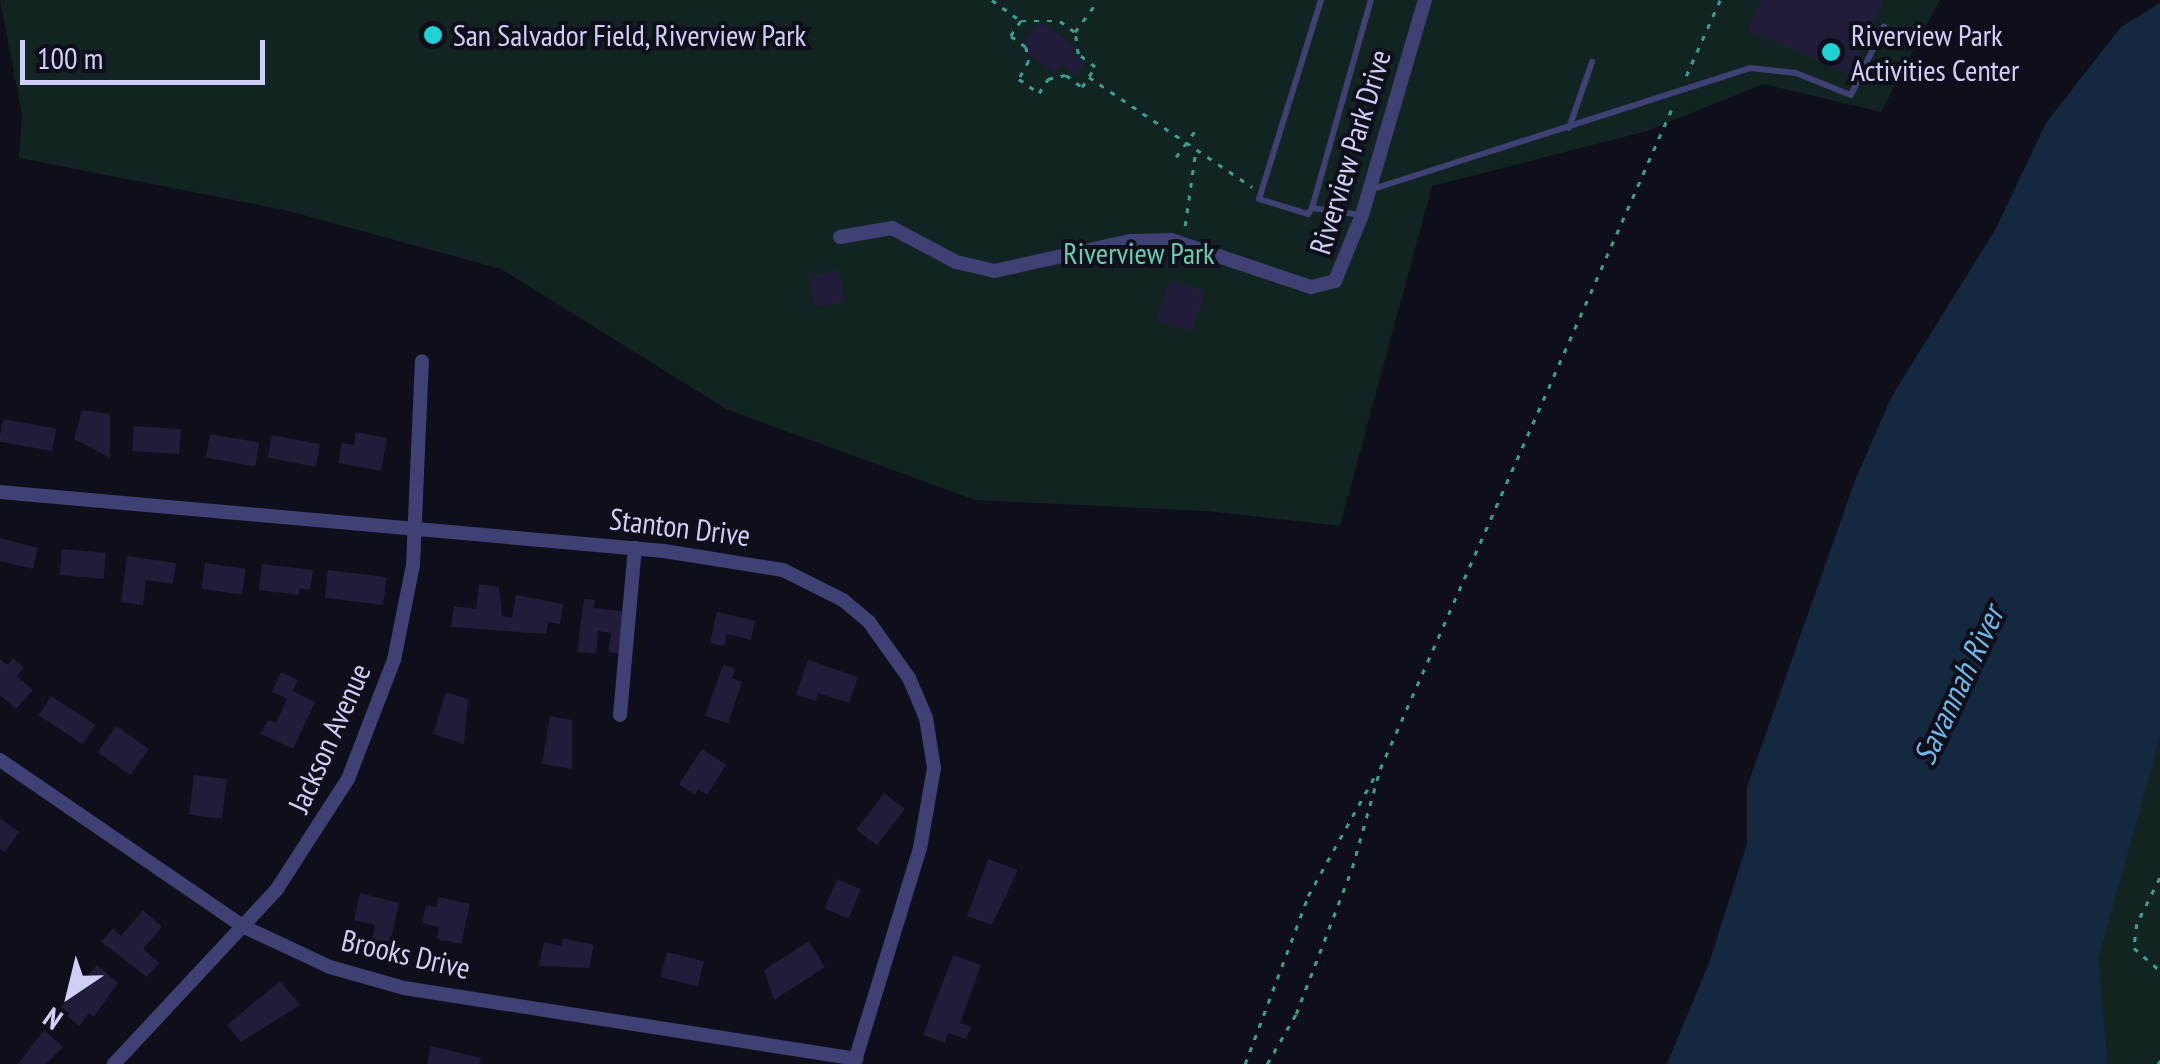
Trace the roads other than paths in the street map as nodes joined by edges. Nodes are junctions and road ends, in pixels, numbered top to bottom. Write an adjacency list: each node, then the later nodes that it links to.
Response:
1 (1321, 0): 8 (lane)
2 (1371, 0): 8 (lane)
3 (1425, 0): 7 (street, Riverview Park Drive)
4 (1884, 26): 6 (lane)
5 (1592, 62): 6 (lane)
6 (1569, 128): 7 (lane)
7 (1369, 191): 9 (street, Riverview Park Drive)
8 (1312, 208): 9 (lane)
9 (1362, 215): 10 (street, Riverview Park Drive)
10 (840, 237)
11 (422, 361): 13 (street, Jackson Avenue)
12 (0, 492): 13 (street, Stanton Drive)
13 (418, 531): 14 (street, Stanton Drive); 17 (street, Jackson Avenue)
14 (635, 548): 15 (street); 18 (street, Stanton Drive)
15 (620, 716)
16 (0, 760): 17 (street, Brooks Drive)
17 (242, 926): 18 (street, Brooks Drive); 19 (street, Jackson Avenue)
18 (855, 1062)
19 (114, 1064)

